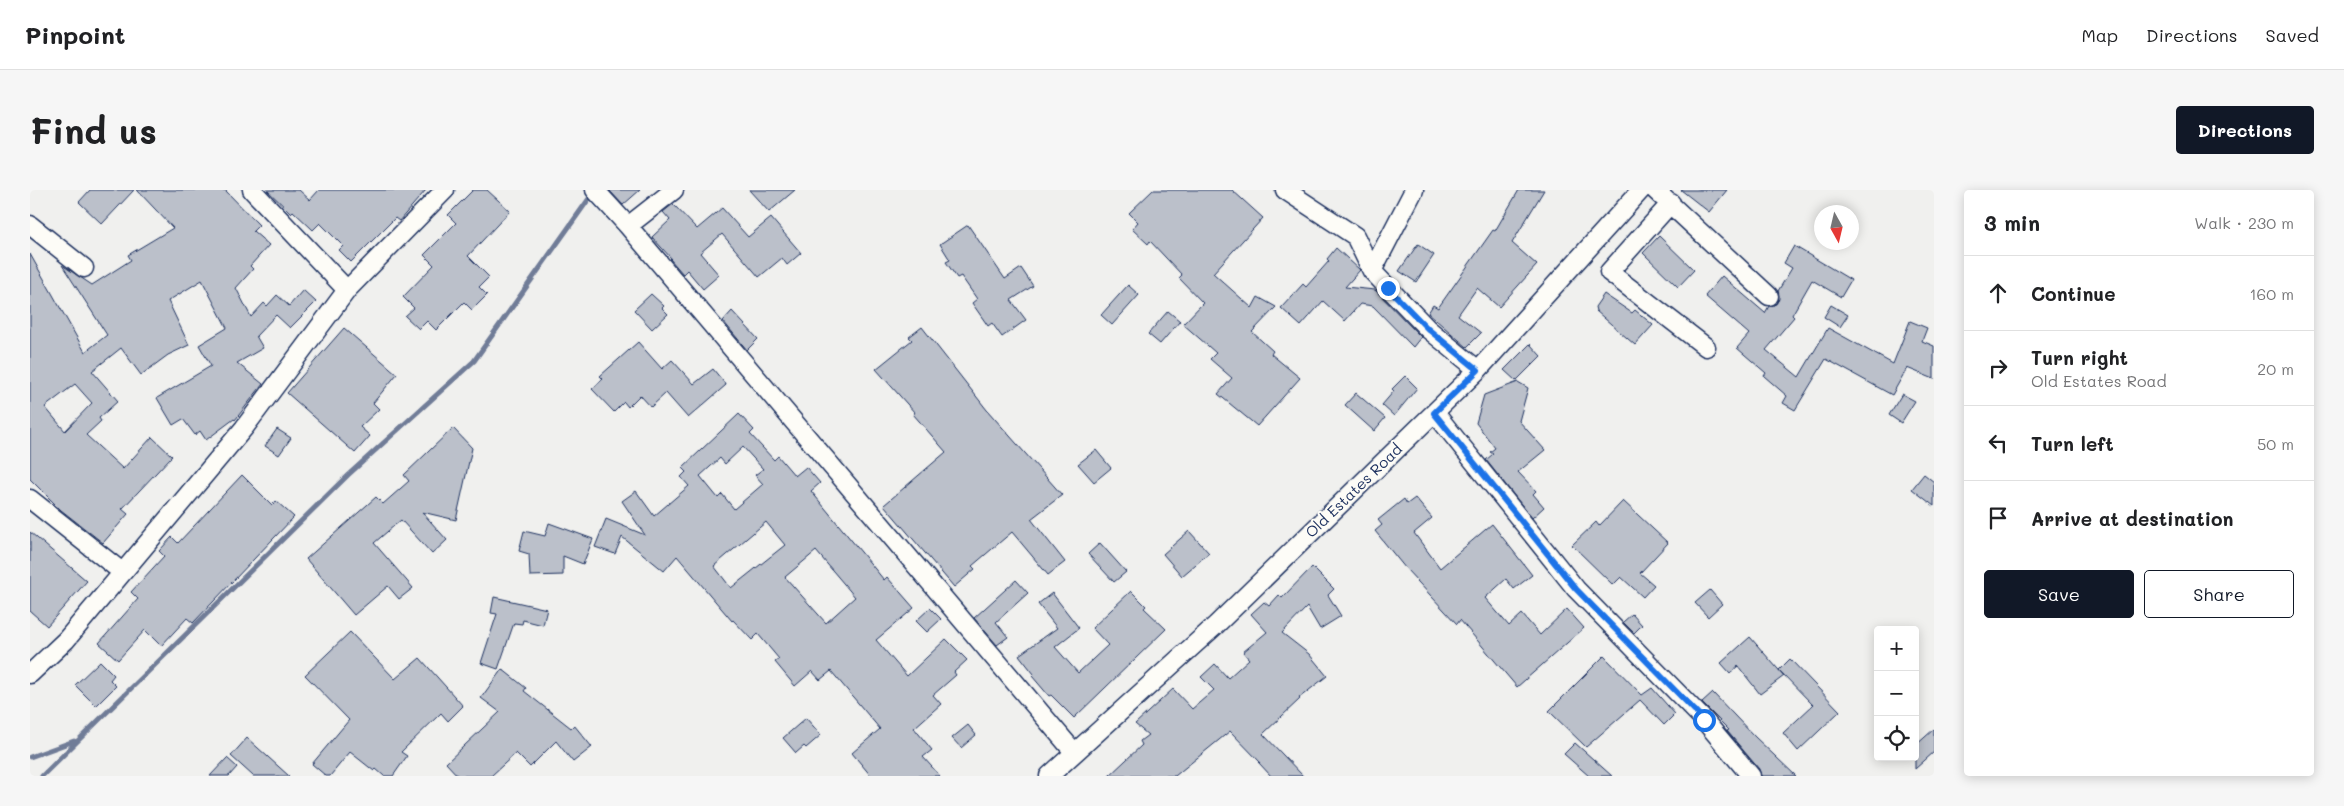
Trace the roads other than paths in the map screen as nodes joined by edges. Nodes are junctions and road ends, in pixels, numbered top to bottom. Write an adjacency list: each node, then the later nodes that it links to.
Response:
1 (252, 190): 14 (street)
2 (445, 190): 14 (street)
3 (674, 190): 11 (street)
4 (1285, 190): 13 (street)
5 (1414, 190): 13 (street)
6 (1641, 190): 17 (street, Old Estates Road)
7 (1655, 190): 9 (street)
8 (599, 194): 11 (street)
9 (1671, 203): 15 (street); 16 (street)
10 (30, 225): 12 (street)
11 (628, 226): 22 (street)
12 (84, 268)
13 (1372, 271): 17 (street)
14 (347, 290): 20 (street)
15 (1769, 296)
16 (1706, 347)
17 (1478, 370): 18 (street, Old Estates Road)
18 (1434, 413): 22 (street, Old Estates Road); 24 (street)
19 (30, 499): 20 (street)
20 (122, 572): 21 (street)
21 (30, 674)
22 (1074, 752): 23 (street, Old Estates Road)
23 (1049, 776)
24 (1751, 776)

